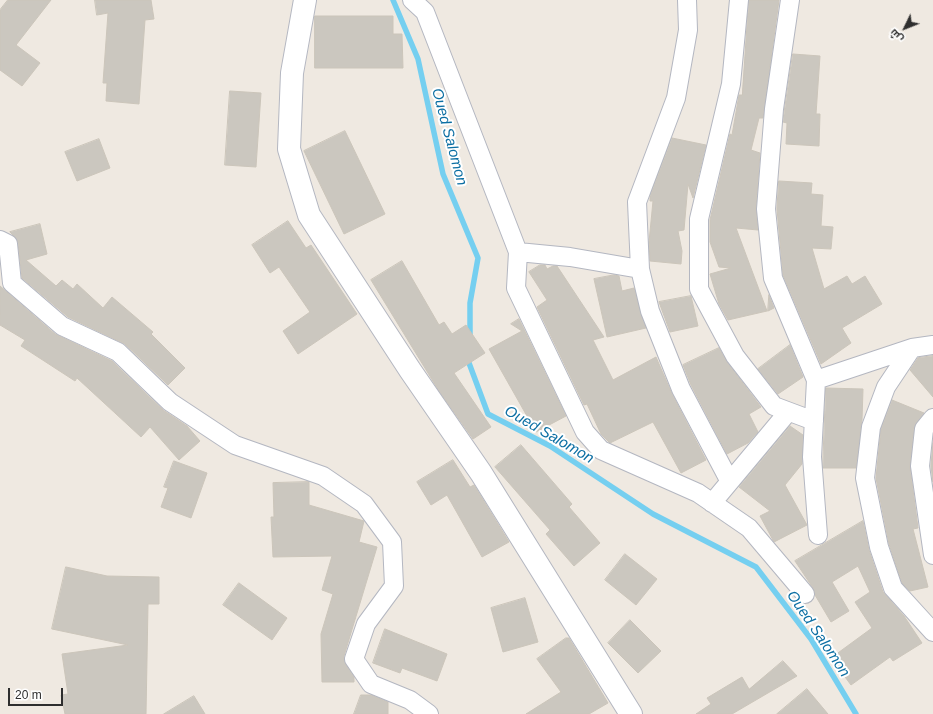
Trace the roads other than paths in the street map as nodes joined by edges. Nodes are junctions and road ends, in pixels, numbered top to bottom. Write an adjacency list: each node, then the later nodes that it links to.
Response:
1 (305, 0): 22 (street)
2 (412, 0): 7 (street)
3 (688, 0): 8 (street)
4 (739, 0): 12 (street)
5 (790, 0): 11 (street)
6 (0, 240): 21 (street)
7 (518, 252): 8 (street); 16 (street)
8 (640, 269): 15 (street)
9 (933, 344): 10 (street)
10 (912, 348): 11 (street); 20 (street)
11 (816, 380): 14 (street)
12 (788, 412): 14 (street); 15 (street)
13 (933, 418): 18 (street)
14 (814, 421): 17 (street)
15 (729, 480): 16 (street)
16 (712, 503): 19 (street)
17 (818, 535)
18 (933, 555)
19 (805, 594)
20 (933, 632)
21 (429, 714)
22 (631, 714)

